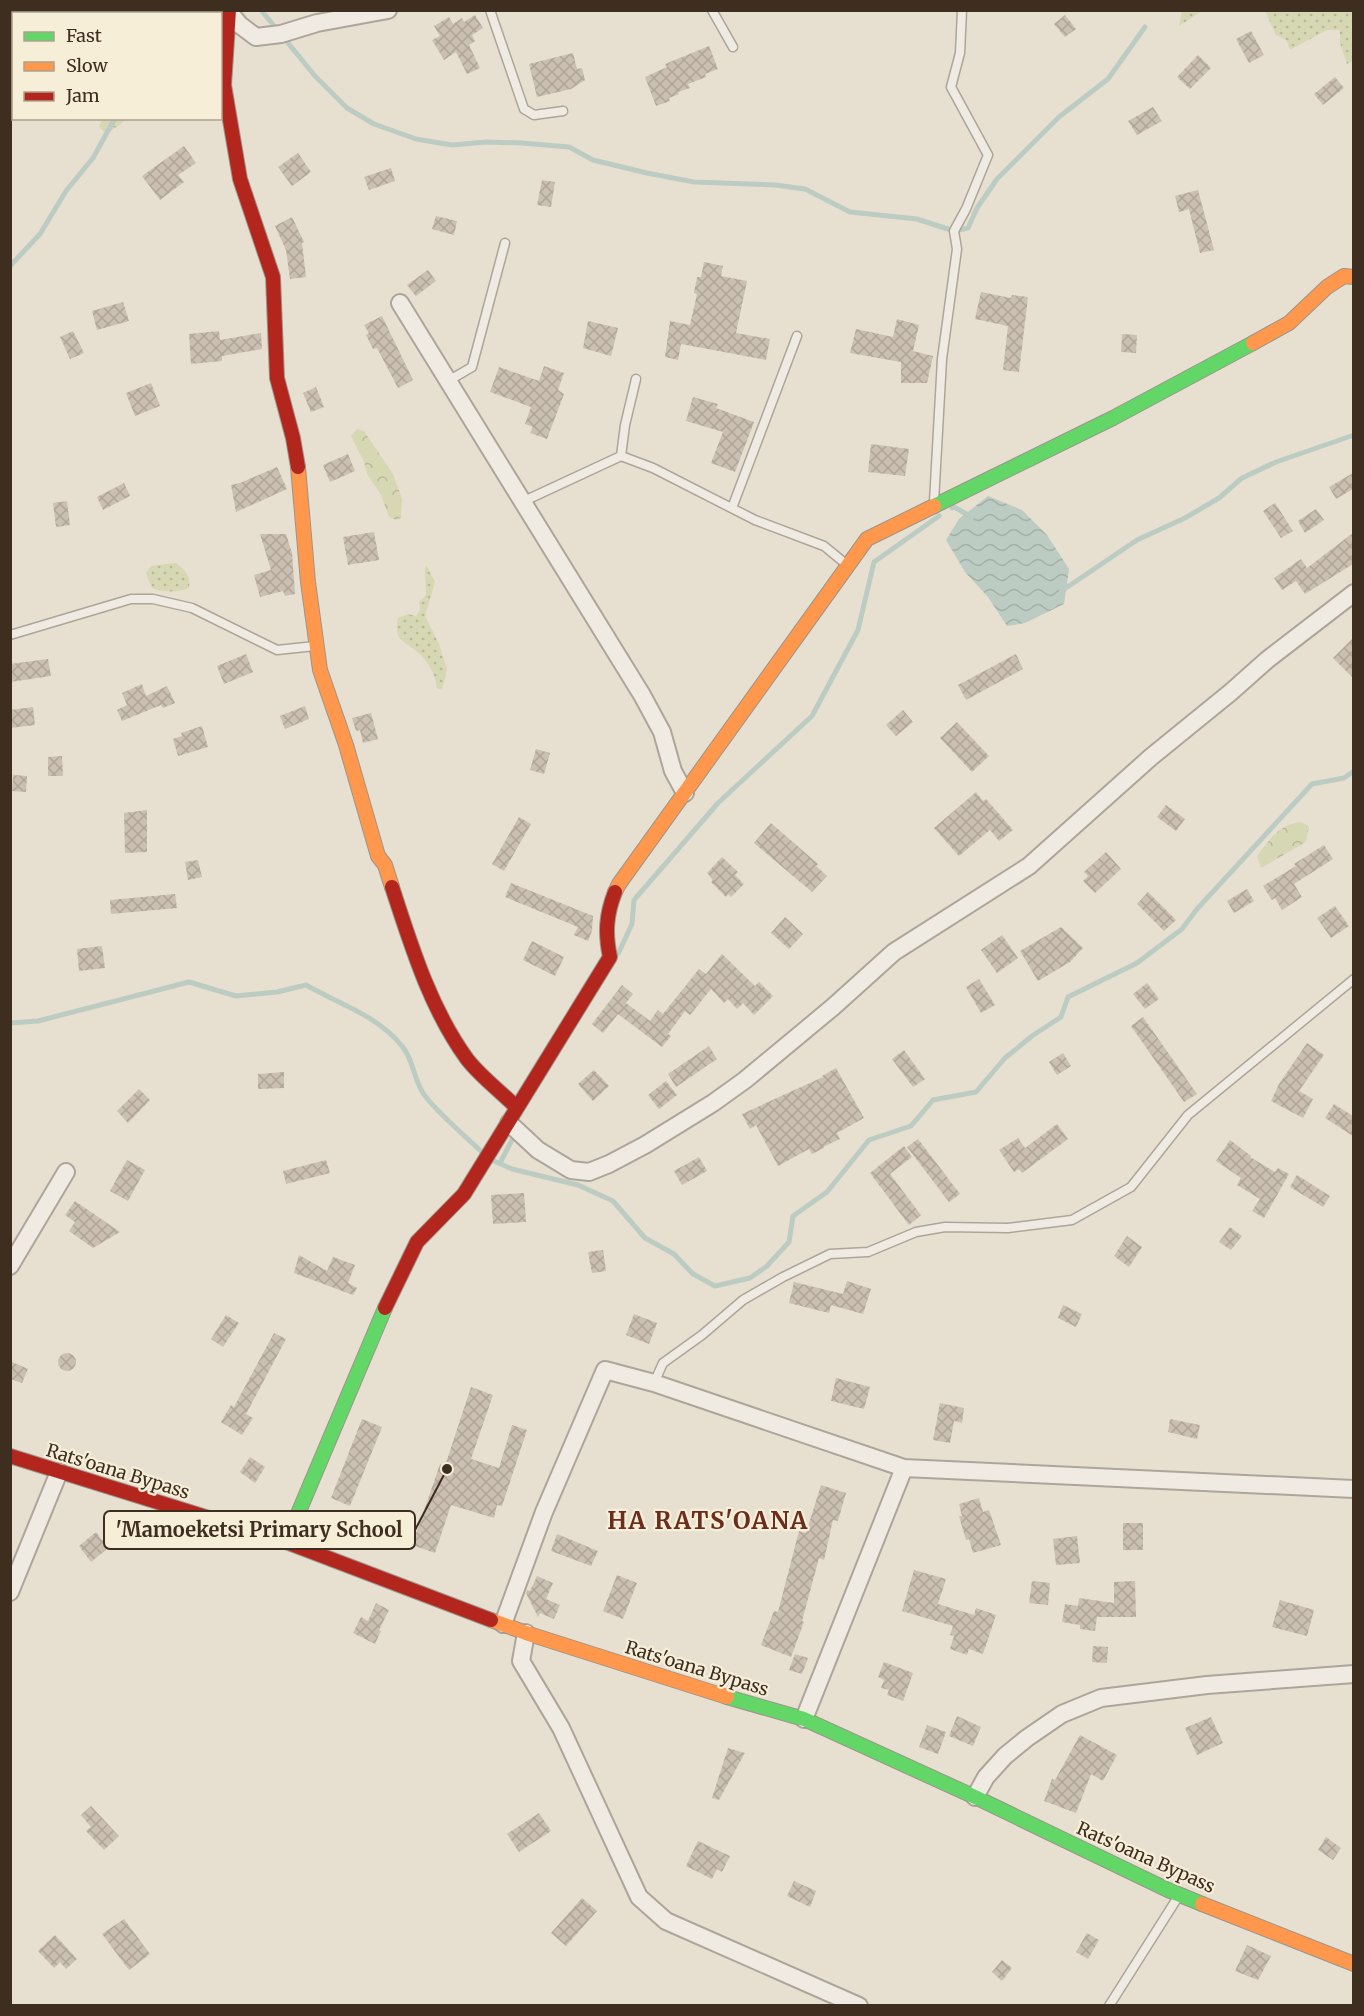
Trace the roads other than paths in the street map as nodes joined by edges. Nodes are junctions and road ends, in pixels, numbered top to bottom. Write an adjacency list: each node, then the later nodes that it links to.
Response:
1 (388, 10): 5 (street)
2 (490, 10): 7 (lane)
3 (712, 10): 6 (lane)
4 (962, 10): 16 (lane)
5 (230, 12): 21 (street)
6 (733, 47)
7 (563, 111)
8 (505, 243): 13 (lane)
9 (1353, 277): 16 (street)
10 (400, 303): 13 (street)
11 (797, 336): 17 (lane)
12 (636, 379): 14 (lane)
13 (448, 381): 15 (street)
14 (621, 456): 15 (lane); 17 (lane)
15 (522, 502): 22 (street)
16 (933, 506): 18 (street)
17 (732, 508): 18 (lane)
18 (848, 565): 22 (street)
19 (1353, 592): 25 (street)
20 (10, 635): 21 (lane)
21 (315, 646): 24 (street)
22 (685, 793): 24 (street)
23 (1353, 979): 28 (lane)
24 (516, 1107): 25 (street)
25 (509, 1123): 33 (street)
26 (66, 1172): 27 (street)
27 (12, 1259)
28 (654, 1383): 30 (street); 35 (street)
29 (10, 1456): 31 (street, Rats'oana Bypass)
30 (904, 1468): 32 (street); 38 (street)
31 (60, 1472): 33 (street, Rats'oana Bypass); 34 (street)
32 (1353, 1489)
33 (286, 1542): 35 (street, Rats'oana Bypass)
34 (10, 1592)
35 (503, 1624): 36 (street, Rats'oana Bypass)
36 (526, 1633): 38 (street, Rats'oana Bypass); 42 (street)
37 (1353, 1674): 39 (street)
38 (804, 1719): 39 (street, Rats'oana Bypass)
39 (975, 1797): 40 (street, Rats'oana Bypass)
40 (1180, 1894): 41 (street, Rats'oana Bypass); 43 (lane)
41 (1353, 1964)
42 (859, 2006)
43 (1109, 2006)

